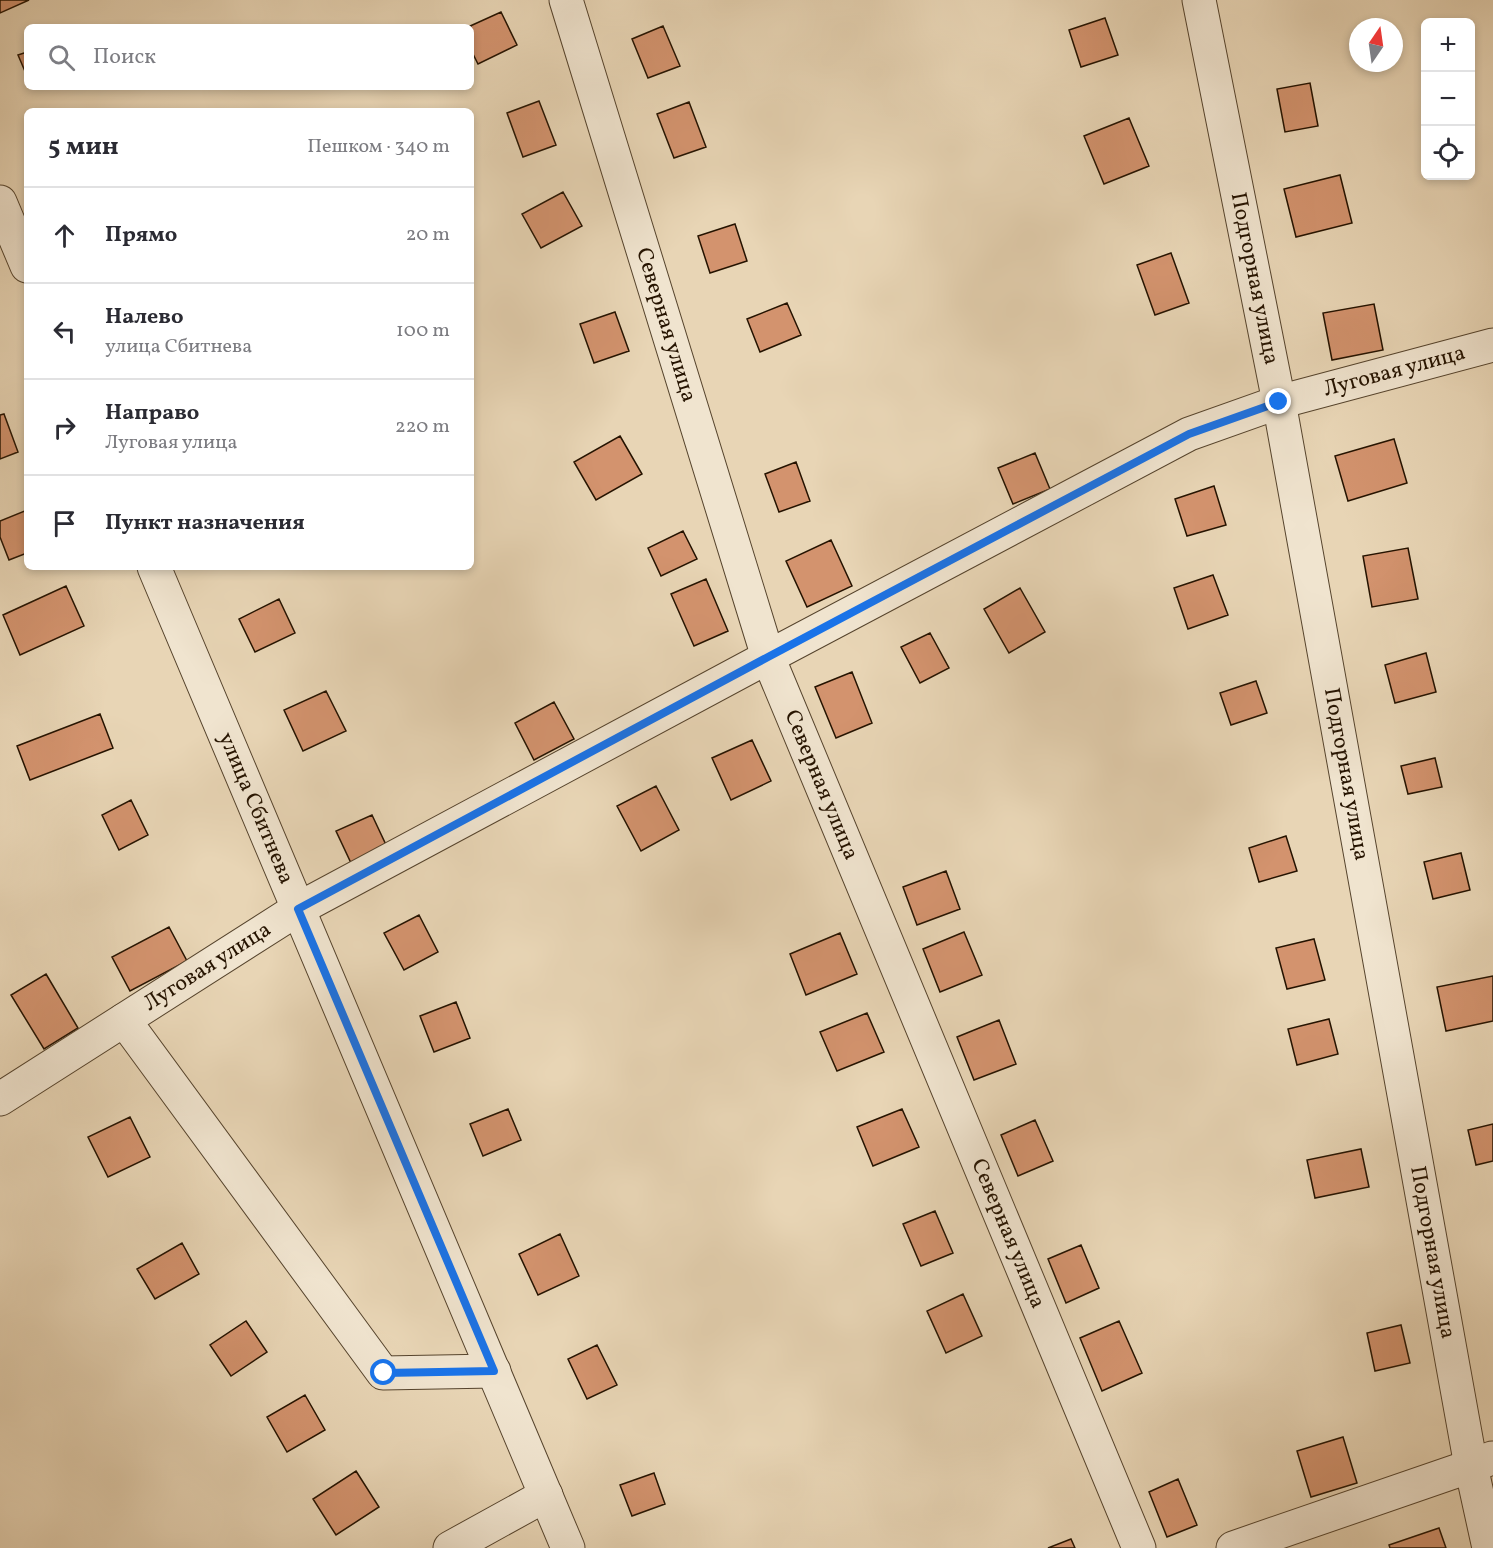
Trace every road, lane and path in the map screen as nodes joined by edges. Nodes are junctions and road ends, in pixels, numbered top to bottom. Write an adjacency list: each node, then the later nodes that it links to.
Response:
1 (566, 0): 8 (street, Северная улица)
2 (1199, 0): 6 (street, Подгорная улица)
3 (0, 201): 4 (street)
4 (24, 259)
5 (1493, 345): 6 (street, Луговая улица)
6 (1279, 402): 8 (street, Луговая улица); 13 (street, Подгорная улица)
7 (155, 570): 9 (street, улица Сбитнева)
8 (768, 657): 9 (street, Луговая улица); 17 (street, Северная улица)
9 (298, 909): 10 (street, Луговая улица); 12 (street, улица Сбитнева)
10 (124, 1020): 11 (street, Луговая улица); 12 (street)
11 (0, 1099)
12 (494, 1371): 14 (street, улица Сбитнева)
13 (1482, 1462): 18 (street); 19 (street, Подгорная улица)
14 (546, 1495): 15 (street); 16 (street, улица Сбитнева)
15 (450, 1548)
16 (568, 1548)
17 (1139, 1548)
18 (1233, 1548)
19 (1489, 1548)

